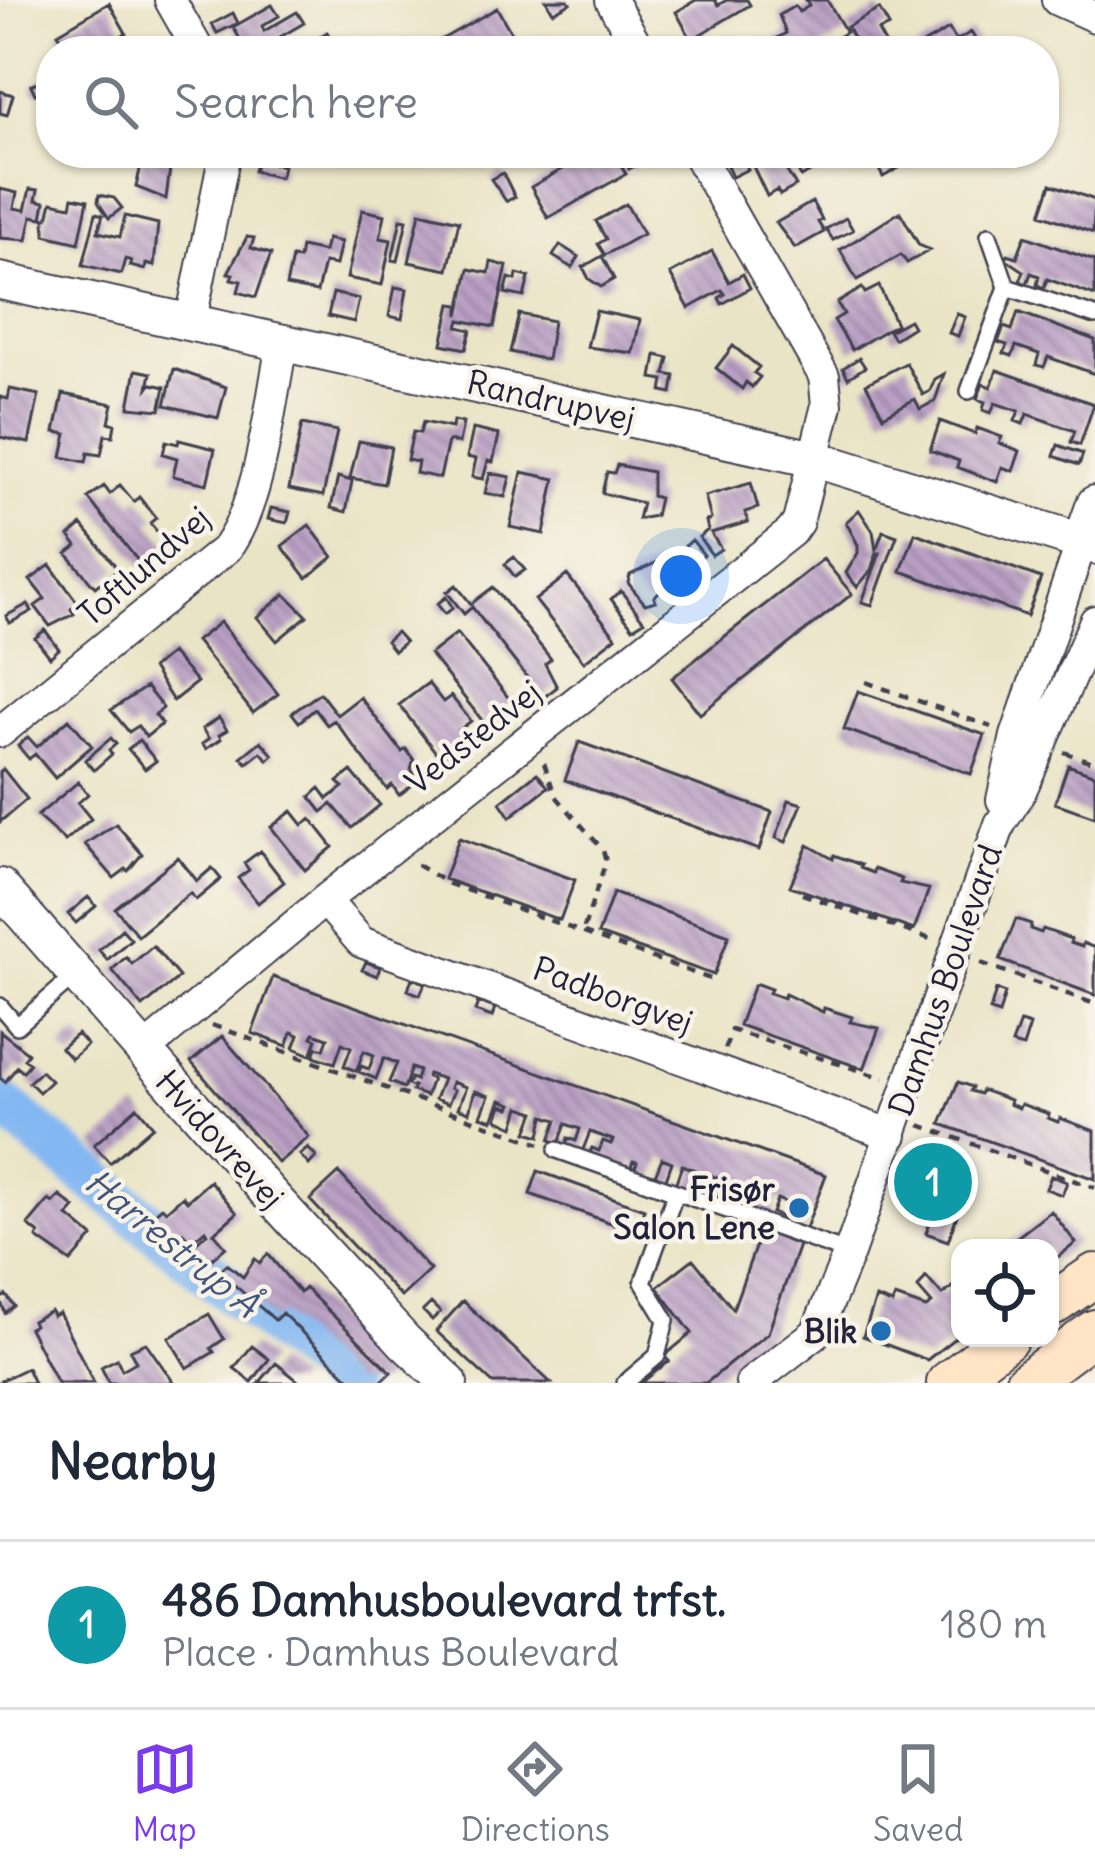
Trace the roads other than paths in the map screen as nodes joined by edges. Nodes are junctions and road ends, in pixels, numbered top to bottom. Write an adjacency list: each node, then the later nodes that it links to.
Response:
1 (170, 0): 5 (street)
2 (611, 0): 6 (street)
3 (1057, 0): 4 (street)
4 (1095, 17)
5 (190, 36)
6 (631, 36)
7 (222, 168): 13 (street)
8 (706, 168): 16 (street, Vedstedvej)
9 (989, 235): 11 (lane)
10 (0, 281): 13 (street, Randrupvej)
11 (1007, 287): 12 (lane); 15 (lane)
12 (1095, 316)
13 (191, 320): 14 (street, Randrupvej)
14 (283, 340): 16 (street, Randrupvej); 20 (street, Toftlundvej)
15 (969, 392)
16 (815, 459): 18 (street, Randrupvej); 22 (street, Vedstedvej)
17 (1095, 504): 18 (street, Damhus Boulevard)
18 (1088, 543): 21 (street, Damhus Boulevard)
19 (1095, 621): 21 (street, Damhus Boulevard)
20 (0, 732)
21 (1000, 824): 27 (street, Damhus Boulevard)
22 (326, 900): 26 (street, Vedstedvej); 27 (street, Padborgvej)
23 (4, 902): 24 (street, Hvidovrevej)
24 (76, 974): 25 (lane); 26 (street, Hvidovrevej)
25 (0, 1006)
26 (143, 1051): 35 (street, Hvidovrevej)
27 (895, 1126): 30 (street, Damhus Boulevard)
28 (557, 1150): 29 (lane)
29 (676, 1192): 30 (lane); 36 (lane)
30 (846, 1263): 37 (street, Damhus Boulevard)
31 (1095, 1275): 32 (main road)
32 (1059, 1300)
33 (1095, 1331): 39 (main road)
34 (995, 1347): 38 (main road)
35 (449, 1383)
36 (625, 1383)
37 (751, 1383)
38 (948, 1383)
39 (1026, 1383)

